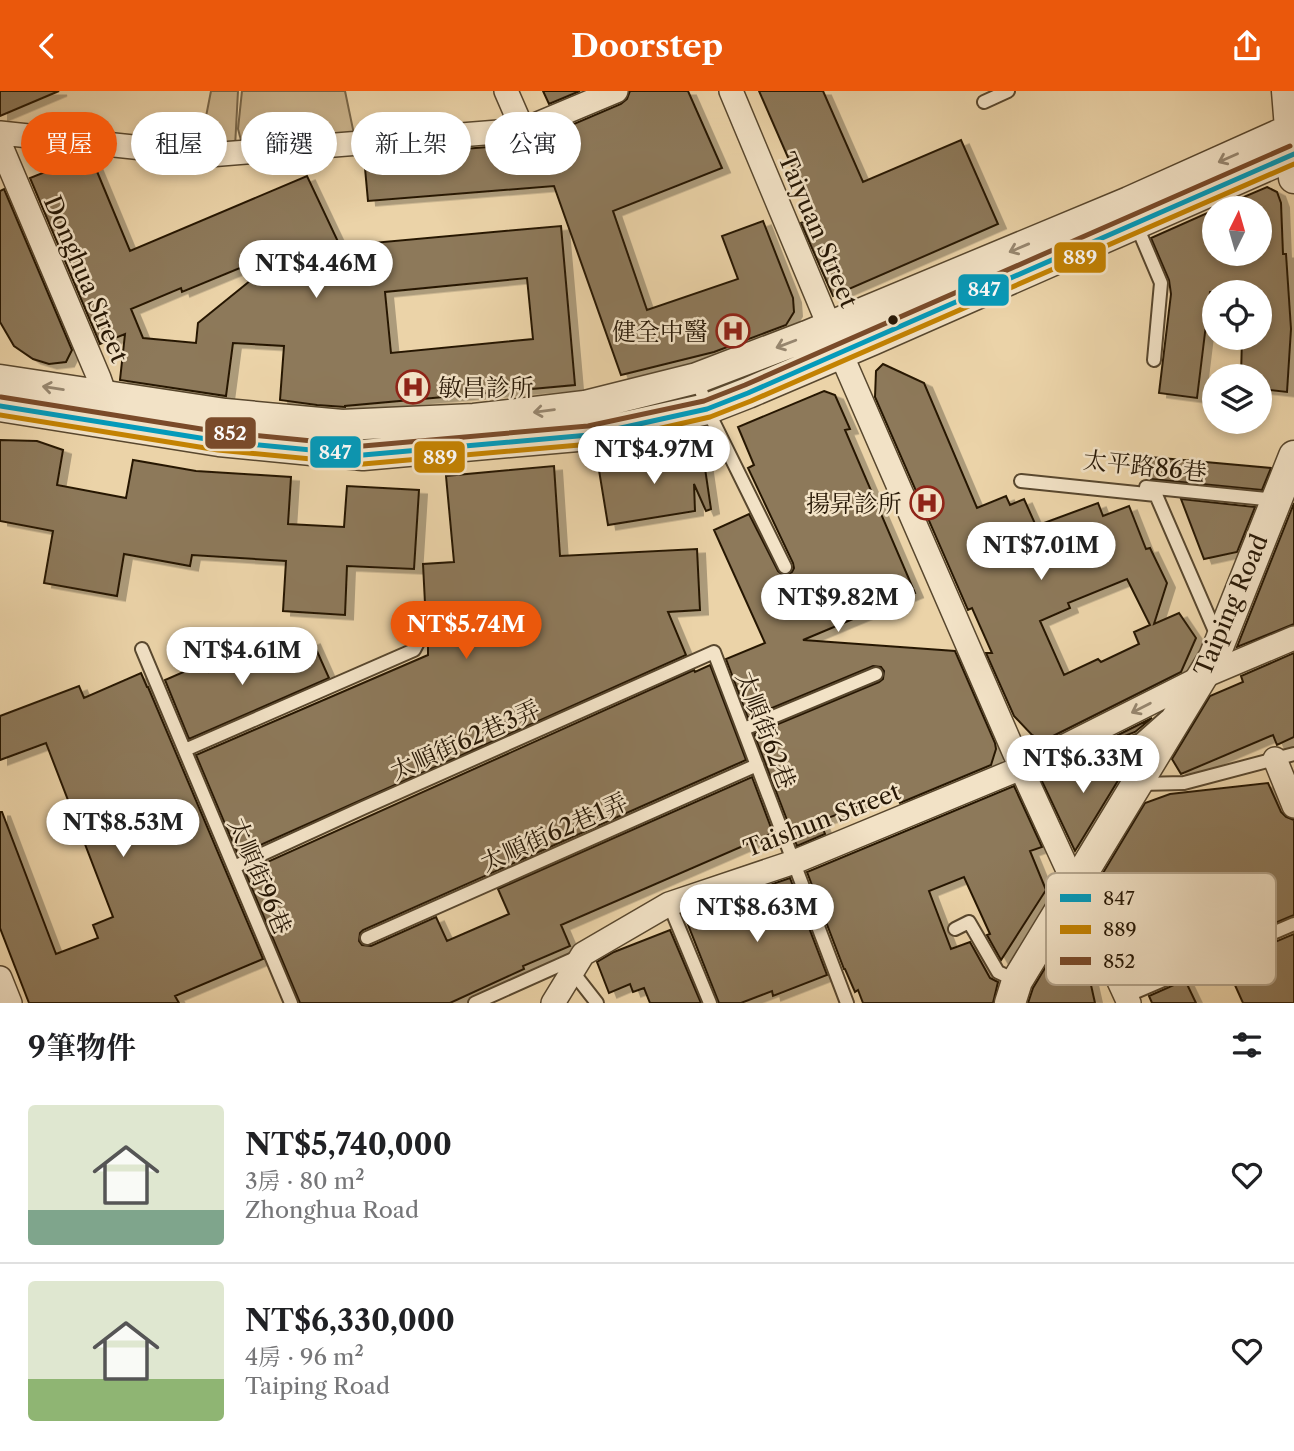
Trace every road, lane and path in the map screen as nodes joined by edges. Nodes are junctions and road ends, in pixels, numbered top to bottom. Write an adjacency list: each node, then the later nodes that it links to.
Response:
1 (506, 91): 7 (street)
2 (616, 91): 8 (street)
3 (731, 91): 14 (street, Taiyuan Street)
4 (1008, 91): 6 (lane)
5 (1287, 91): 12 (street)
6 (984, 102)
7 (515, 112)
8 (566, 112)
9 (485, 133): 10 (street)
10 (0, 134)
11 (0, 144): 20 (street, Donghua Street)
12 (1293, 149): 13 (street); 14 (street, one-way to 14)
13 (1136, 224): 14 (street); 15 (lane)
14 (835, 340): 16 (street, one-way to 16); 19 (street); 35 (street, Taiyuan Street)
15 (1154, 360)
16 (697, 377): 19 (lane); 20 (street, one-way to 20)
17 (0, 380): 20 (street, one-way to 17)
18 (0, 406): 20 (street)
19 (708, 409): 20 (street); 23 (lane)
20 (110, 410)
21 (1294, 456): 22 (street, Taiping Road)
22 (1276, 500): 26 (street, Taiping Road); 26 (lane, 太平路86巷)
23 (785, 567)
24 (424, 631): 32 (lane)
25 (1294, 638): 30 (street)
26 (1219, 642): 30 (street, Taiping Road)
27 (142, 649): 32 (lane, 太順街96巷)
28 (714, 652): 31 (lane, 太順街62巷); 39 (lane, 太順街62巷3弄)
29 (876, 674): 31 (lane)
30 (1196, 687): 35 (street, Taishun Street); 36 (street, Taiping Road)
31 (744, 729): 34 (lane, 太順街62巷)
32 (185, 750): 39 (lane, 太順街96巷)
33 (1285, 756): 36 (lane); 37 (street)
34 (757, 765): 38 (lane, 太順街62巷); 47 (lane, 太順街62巷1弄)
35 (1021, 768): 38 (street, Taishun Street); 40 (street, Taiyuan Street)
36 (1137, 784): 41 (street, Taiping Road)
37 (1294, 806)
38 (794, 862): 42 (street, Taishun Street); 59 (lane, 太順街62巷)
39 (234, 867): 54 (lane, 太順街96巷)
40 (1069, 873)
41 (1081, 873)
42 (669, 904): 48 (street, Taishun Street); 58 (lane)
43 (1294, 924): 45 (lane)
44 (955, 929): 51 (lane)
45 (1276, 932)
46 (1046, 934): 51 (street, Taiping Road)
47 (367, 937)
48 (578, 963): 55 (lane); 56 (street, Taishun Street); 57 (lane)
49 (0, 978): 53 (street)
50 (1161, 985): 52 (lane)
51 (1014, 992)
52 (1128, 1000)
53 (10, 1003)
54 (291, 1003)
55 (475, 1003)
56 (553, 1003)
57 (597, 1003)
58 (710, 1003)
59 (848, 1003)

